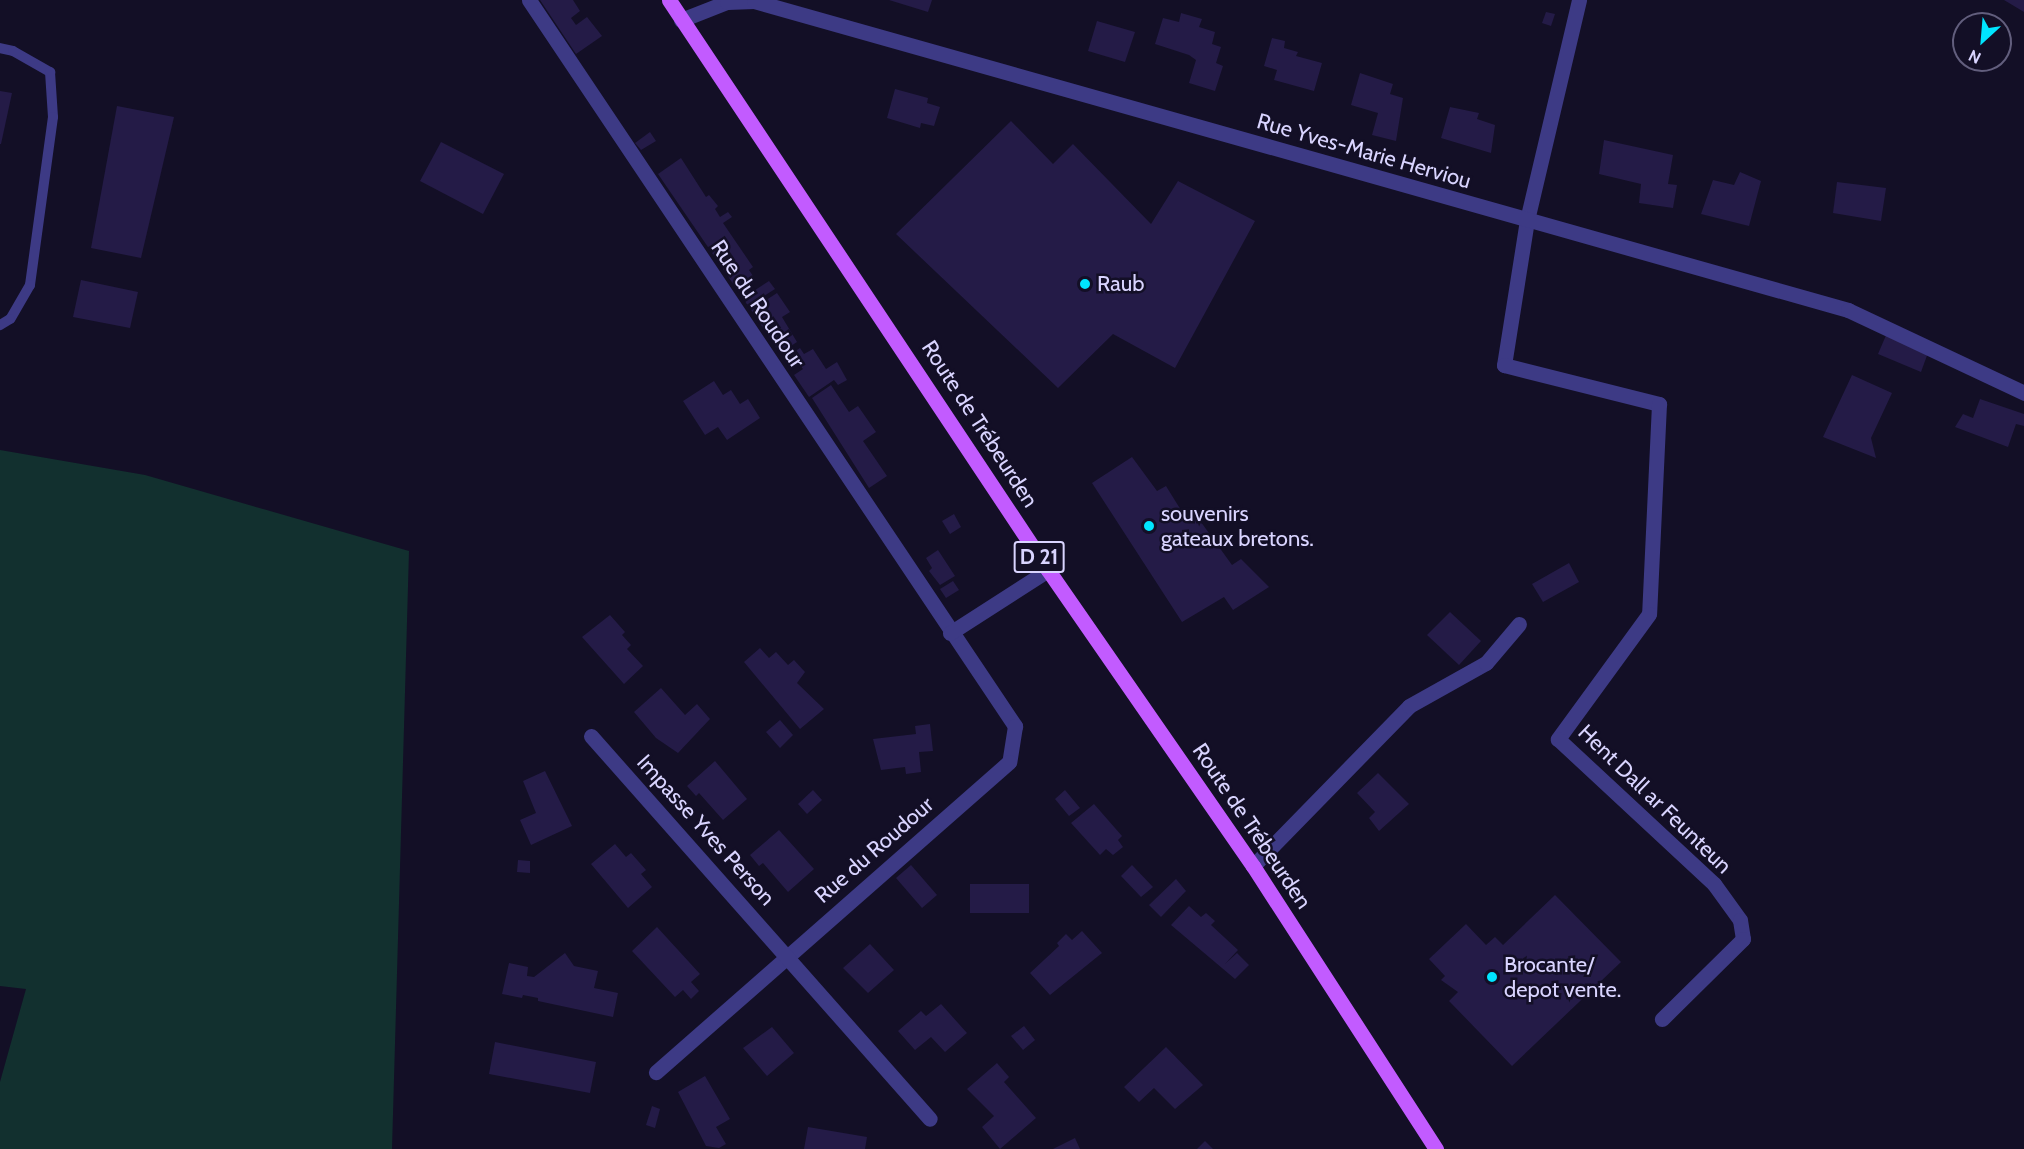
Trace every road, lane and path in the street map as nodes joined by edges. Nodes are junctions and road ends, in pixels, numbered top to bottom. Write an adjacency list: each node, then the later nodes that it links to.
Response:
1 (529, 0): 12 (street, Rue du Roudour)
2 (669, 0): 5 (main road, Route de Trébeurden / D 21)
3 (1579, 0): 7 (street)
4 (727, 1): 5 (street, Rue Yves-Marie Herviou); 7 (street, Rue Yves-Marie Herviou)
5 (681, 20): 10 (main road, Route de Trébeurden / D 21)
6 (0, 48): 8 (lane)
7 (1527, 220): 9 (street, Rue Yves-Marie Herviou); 16 (street, Hent Dall ar Feunteun)
8 (0, 325)
9 (2024, 393)
10 (1048, 570): 12 (street); 14 (main road, Route de Trébeurden / D 21)
11 (1519, 624): 14 (street)
12 (950, 633): 15 (street, Rue du Roudour)
13 (591, 736): 15 (street, Impasse Yves Person)
14 (1253, 866): 18 (main road, Route de Trébeurden / D 21)
15 (788, 954): 17 (street, Rue du Roudour); 19 (street, Impasse Yves Person)
16 (1662, 1019)
17 (656, 1072)
18 (1413, 1112): 20 (main road, Route de Trébeurden / D 21); 21 (main road, Route de Trébeurden)
19 (930, 1119)
20 (1436, 1149)
21 (1448, 1149)

